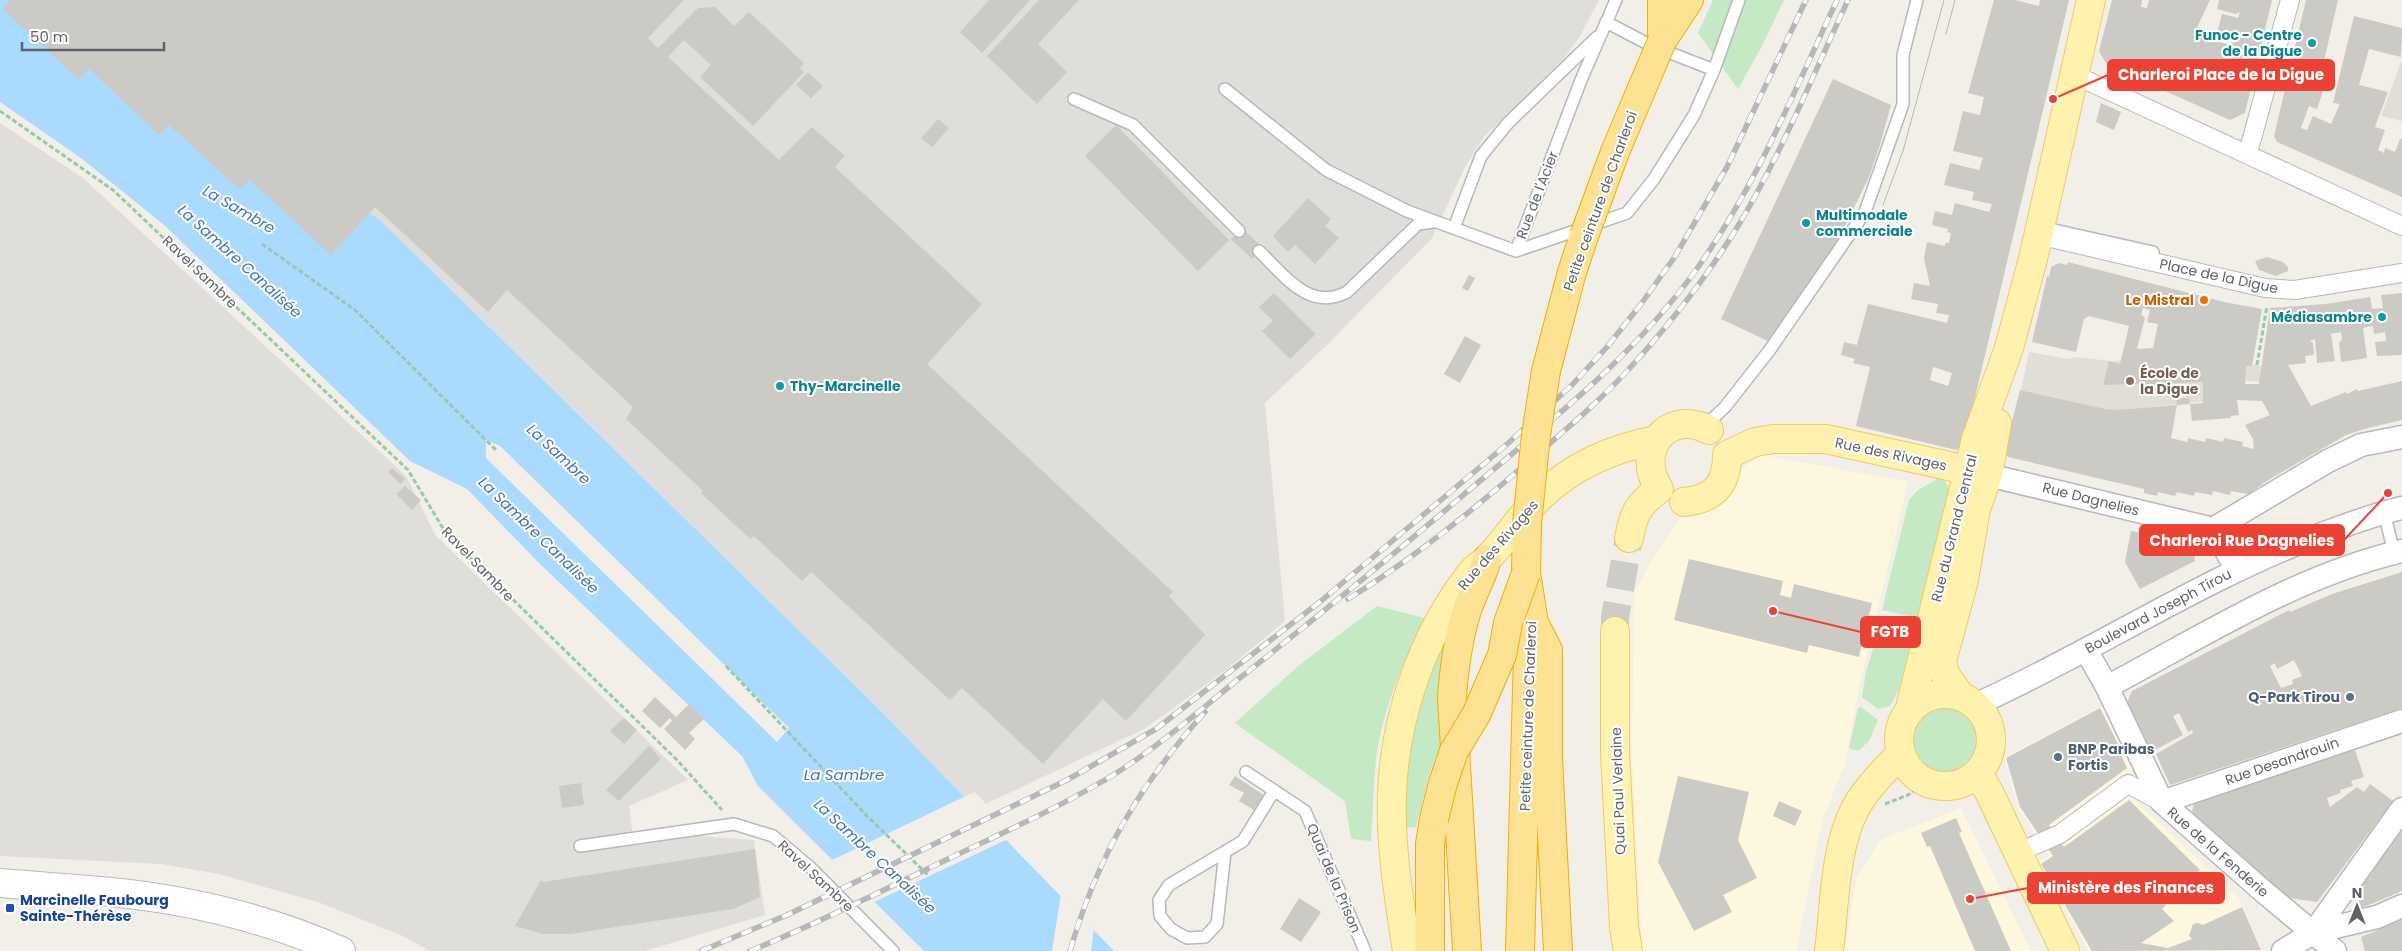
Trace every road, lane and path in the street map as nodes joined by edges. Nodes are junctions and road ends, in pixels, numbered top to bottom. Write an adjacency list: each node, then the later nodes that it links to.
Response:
1 (1616, 0): 8 (lane, Rue de l'Acier)
2 (1662, 0): 9 (highway)
3 (1689, 0): 9 (highway, Petite ceinture de Charleroi)
4 (1739, 0): 10 (lane, Rue de l'Acier)
5 (1917, 0): 28 (lane)
6 (2091, 0): 11 (main road, Rue du Grand Central)
7 (2290, 0): 15 (street)
8 (1604, 27): 10 (lane); 18 (lane); 23 (lane, Rue de l'Acier)
9 (1662, 41): 40 (highway, Petite ceinture de Charleroi, bridge)
10 (1714, 70): 23 (lane, Rue de l'Acier)
11 (2075, 75): 15 (street); 20 (main road, Rue du Grand Central)
12 (1225, 89): 16 (lane)
13 (1074, 99): 19 (lane)
14 (0, 112): 57 (path, Ravel Sambre)
15 (2248, 153): 17 (street)
16 (1435, 221): 18 (lane); 22 (lane)
17 (2402, 226)
18 (1454, 228): 23 (lane)
19 (1239, 231)
20 (2040, 231): 24 (lane); 26 (street, Place de la Digue); 32 (main road, Rue du Grand Central)
21 (262, 244): 31 (path)
22 (1259, 251)
23 (1516, 251)
24 (2153, 252)
25 (2402, 273): 26 (street, Place de la Digue)
26 (2270, 288): 27 (path)
27 (2257, 365)
28 (1698, 427): 30 (main road)
29 (2402, 437): 35 (street)
30 (1656, 440): 33 (main road); 38 (main road, Rue des Rivages)
31 (497, 450)
32 (1978, 473): 33 (main road, Rue des Rivages); 35 (street, Rue Dagnelies); 46 (main road, Rue du Grand Central); 47 (main road, Rue du Grand Central)
33 (1668, 494): 36 (main road)
34 (2393, 510): 37 (lane); 39 (street, Boulevard Joseph Tirou)
35 (2213, 529): 39 (street)
36 (1629, 538)
37 (2398, 552): 45 (street)
38 (1487, 560): 68 (main road, Rue des Rivages); 70 (highway)
39 (2237, 569): 43 (street, Boulevard Joseph Tirou)
40 (1526, 573): 41 (highway, Petite ceinture de Charleroi); 69 (highway, bridge)
41 (1534, 623): 71 (highway, Petite ceinture de Charleroi); 72 (highway)
42 (1615, 631): 73 (main road, Quai Paul Verlaine)
43 (2086, 650): 45 (street, Rue de la Fenderie); 46 (street, Boulevard Joseph Tirou)
44 (726, 666): 61 (path)
45 (2107, 687): 54 (street, Rue de la Fenderie)
46 (1968, 701): 47 (main road); 51 (main road)
47 (1909, 712): 49 (main road)
48 (2402, 721): 54 (street, Rue Desandrouin)
49 (1901, 753): 52 (main road); 55 (main road)
50 (1246, 772): 53 (lane, Quai de la Prison)
51 (1978, 773): 52 (main road); 60 (main road)
52 (1927, 782): 55 (path)
53 (1274, 791): 59 (lane); 67 (lane, Quai de la Prison)
54 (2162, 802): 60 (street); 64 (street, Rue de la Fenderie)
55 (1857, 806): 74 (main road)
56 (2402, 809): 64 (street)
57 (734, 824): 58 (lane); 66 (lane, Ravel Sambre)
58 (580, 846)
59 (1225, 852): 59 (lane)
60 (2017, 853): 75 (main road)
61 (929, 876)
62 (0, 883): 65 (main road)
63 (2402, 906): 64 (street)
64 (2314, 932): 76 (street); 77 (street, Rue de la Fenderie)
65 (341, 951)
66 (893, 951)
67 (1365, 951)
68 (1407, 951)
69 (1430, 951)
70 (1467, 951)
71 (1520, 951)
72 (1558, 951)
73 (1628, 951)
74 (1829, 951)
75 (2065, 951)
76 (2283, 951)
77 (2335, 951)

